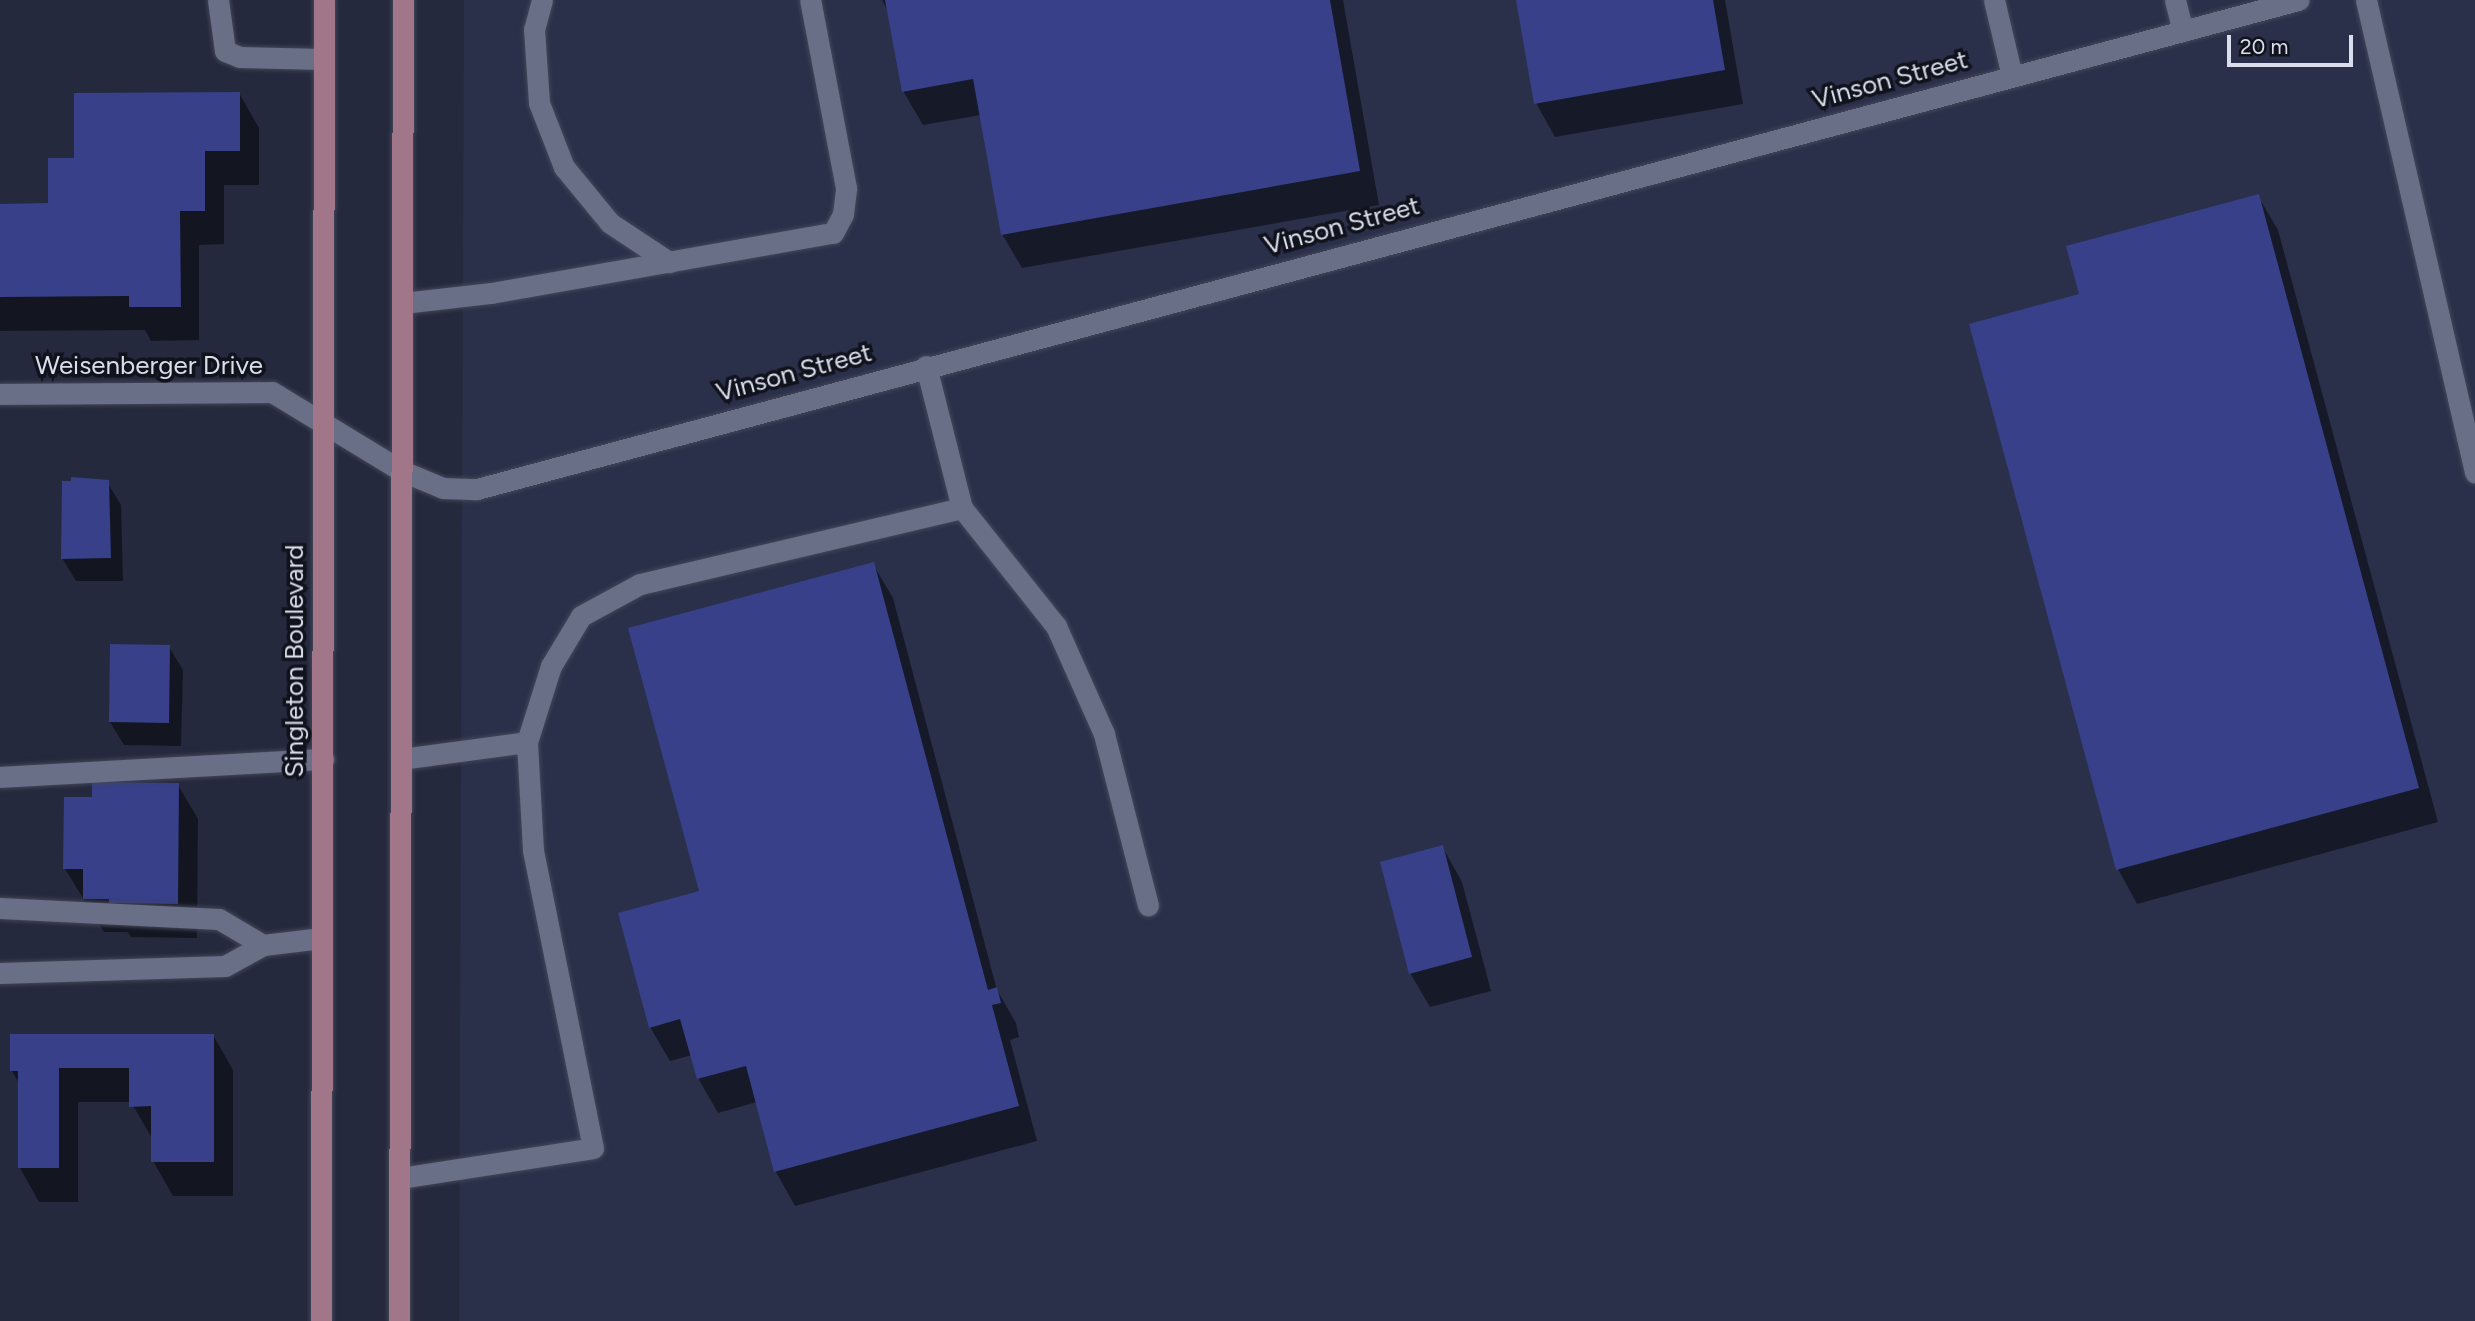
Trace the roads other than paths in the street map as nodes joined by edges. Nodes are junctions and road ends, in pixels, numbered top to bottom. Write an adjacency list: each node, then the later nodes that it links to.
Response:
1 (218, 0): 11 (street)
2 (324, 0): 11 (main road, Singleton Boulevard)
3 (404, 0): 14 (main road)
4 (542, 0): 13 (street)
5 (810, 0): 13 (street)
6 (1994, 0): 12 (street)
7 (2175, 0): 10 (street)
8 (2298, 0): 10 (street, Vinson Street)
9 (2366, 0): 19 (street)
10 (2183, 31): 12 (street, Vinson Street)
11 (323, 59): 17 (main road, Singleton Boulevard)
12 (2012, 76): 15 (street, Vinson Street)
13 (669, 262): 14 (street)
14 (403, 303): 18 (main road)
15 (926, 366): 18 (street, Vinson Street); 20 (street)
16 (0, 394): 17 (street, Weisenberger Drive)
17 (323, 422): 18 (street, Weisenberger Drive); 23 (main road, Singleton Boulevard)
18 (402, 471): 22 (main road)
19 (2475, 473)
20 (962, 508): 21 (street); 25 (street)
21 (527, 742): 22 (street); 30 (street)
22 (401, 759): 30 (main road)
23 (323, 760): 24 (street); 27 (main road, Singleton Boulevard)
24 (0, 777)
25 (1148, 905)
26 (0, 908): 28 (street)
27 (322, 938): 28 (street); 31 (main road, Singleton Boulevard)
28 (263, 945): 29 (street)
29 (0, 973)
30 (400, 1178): 32 (main road)
31 (321, 1321)
32 (399, 1321)

